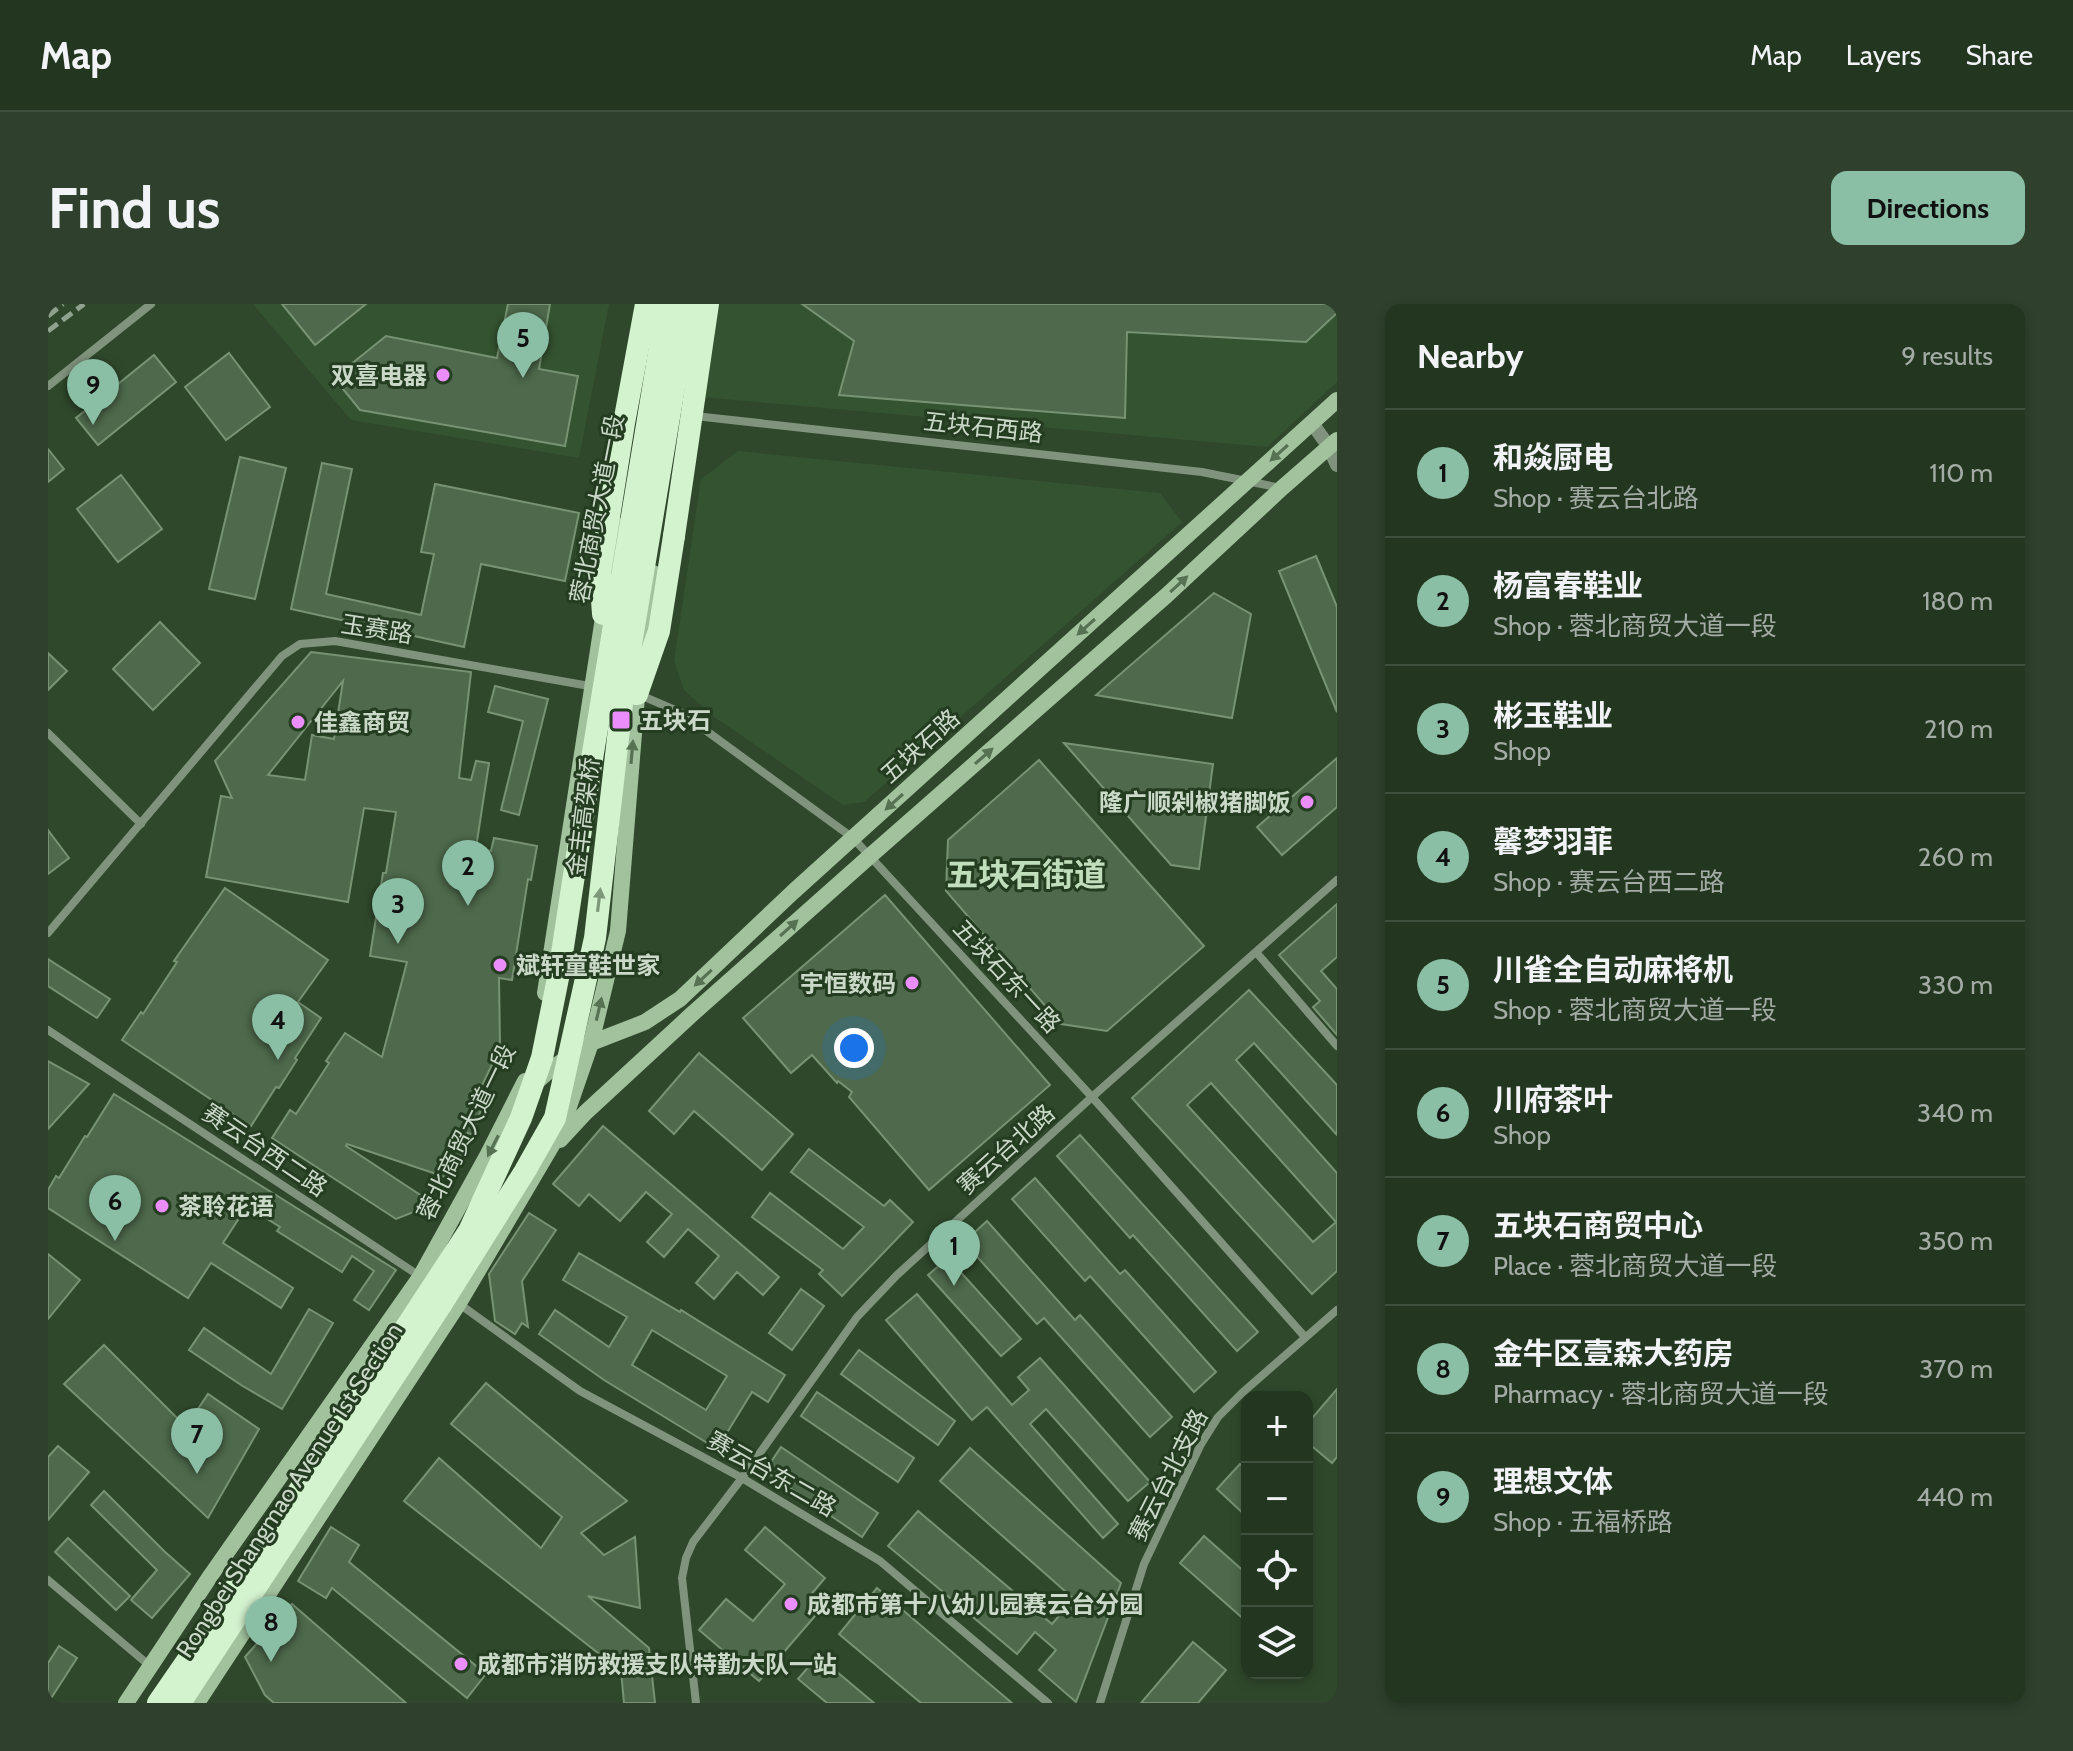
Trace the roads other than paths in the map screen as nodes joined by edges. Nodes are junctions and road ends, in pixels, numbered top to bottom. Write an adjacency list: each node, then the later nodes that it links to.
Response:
1 (151, 304): 8 (street)
2 (646, 304): 16 (highway)
3 (659, 304): 16 (main road, 蓉北商贸大道一段)
4 (667, 304): 32 (highway, 金丰高架桥, bridge)
5 (688, 304): 32 (highway, 金丰高架桥, one-way to 5, bridge)
6 (695, 304): 10 (main road, 蓉北商贸大道一段)
7 (708, 304): 18 (highway, bridge)
8 (48, 386)
9 (1337, 400): 11 (main road, 五块石路)
10 (678, 414): 14 (street, 五块石西路); 18 (main road, 蓉北商贸大道一段)
11 (1312, 423): 12 (street); 14 (main road, 五块石路, one-way to 14)
12 (1333, 443): 13 (street); 15 (main road, 五块石路)
13 (1337, 465)
14 (1248, 481): 15 (street, 五块石西路); 21 (main road, 五块石路, one-way to 21)
15 (1282, 488): 22 (main road, 五块石路, one-way to 15)
16 (603, 614): 17 (main road, 蓉北商贸大道一段)
17 (591, 687): 18 (street, 玉赛路); 20 (street, 玉赛路); 30 (main road, 蓉北商贸大道一段)
18 (637, 694): 21 (street, 五块石东一路); 27 (main road, 蓉北商贸大道一段, one-way to 18)
19 (48, 733): 20 (street)
20 (141, 824): 24 (street, 玉赛路)
21 (853, 838): 22 (street, 五块石东一路); 27 (main road, 五块石路, one-way to 27)
22 (870, 856): 29 (street, 五块石东一路); 31 (main road, 五块石路, one-way to 22)
23 (1337, 880): 25 (street, 赛云台北路)
24 (48, 933)
25 (1256, 952): 28 (street); 29 (street, 赛云台北路)
26 (48, 1030): 32 (street, 赛云台西二路)
27 (591, 1043): 30 (main road, 五块石路); 31 (main road, 蓉北商贸大道一段)
28 (1337, 1046)
29 (1092, 1097): 34 (street, 五块石东一路); 35 (street, 赛云台北路)
30 (517, 1098): 32 (main road, 蓉北商贸大道一段, one-way to 32)
31 (549, 1153): 32 (main road, 蓉北商贸大道一段)
32 (437, 1295): 35 (street, 赛云台东二路); 37 (main road, 蓉北商贸大道一段); 39 (highway, 蓉北商贸大道一段, bridge); 40 (highway, Rongbei Shangmao Avenue 1st Section, bridge); 41 (main road, 蓉北商贸大道一段)
33 (1337, 1310): 34 (street, 赛云台北支路)
34 (1305, 1337): 44 (street, 赛云台北支路)
35 (742, 1478): 42 (street, 赛云台北路); 43 (street, 赛云台东二路)
36 (48, 1580): 37 (street)
37 (150, 1666): 38 (main road, 蓉北商贸大道一段); 41 (street)
38 (126, 1703)
39 (158, 1703)
40 (180, 1703)
41 (196, 1703)
42 (696, 1703)
43 (1048, 1703)
44 (1100, 1703)

